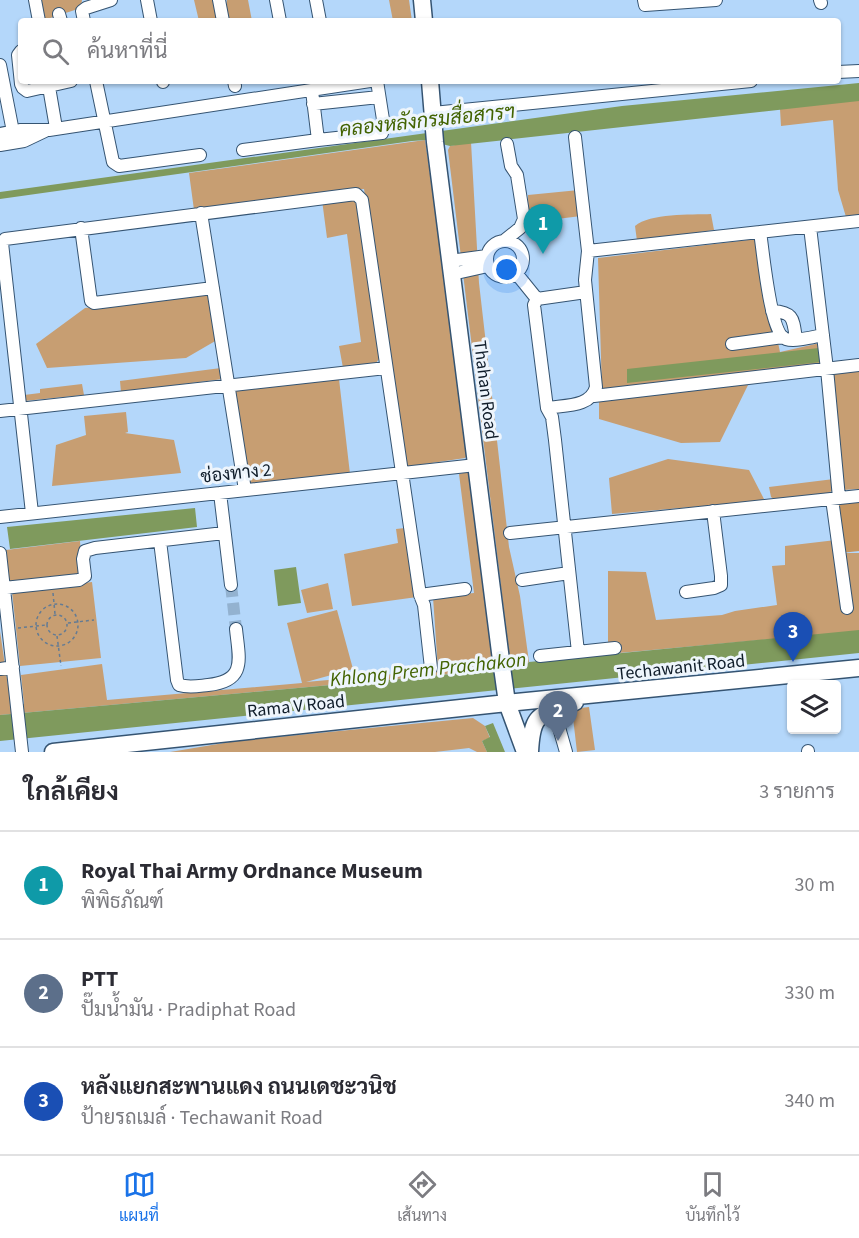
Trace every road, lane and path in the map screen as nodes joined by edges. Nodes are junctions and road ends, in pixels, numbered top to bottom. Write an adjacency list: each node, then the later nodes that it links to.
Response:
1 (35, 0): 10 (street)
2 (111, 0): 11 (street)
3 (147, 0): 12 (street)
4 (219, 0): 13 (street)
5 (276, 0): 14 (street)
6 (316, 0): 15 (street)
7 (422, 0): 16 (main road)
8 (644, 0): 9 (street)
9 (717, 0)
10 (38, 18)
11 (83, 18)
12 (150, 18)
13 (222, 18)
14 (279, 18)
15 (319, 18)
16 (424, 18)
17 (0, 65): 34 (street)
18 (859, 71): 19 (street)
19 (841, 72)
20 (22, 84): 27 (street)
21 (60, 84): 27 (street)
22 (97, 84): 32 (street)
23 (353, 84): 28 (street)
24 (377, 84): 29 (street)
25 (430, 84): 31 (main road, Thahan Road)
26 (725, 84): 31 (street)
27 (49, 87): 33 (street)
28 (312, 91): 30 (street); 32 (street)
29 (379, 97): 30 (street); 36 (street)
30 (314, 104): 36 (street)
31 (433, 118): 50 (main road, Thahan Road)
32 (103, 121): 33 (street); 40 (street)
33 (53, 129): 34 (street)
34 (9, 136): 38 (street)
35 (575, 137): 47 (street)
36 (318, 140): 39 (street)
37 (507, 144): 46 (street)
38 (0, 145)
39 (243, 150)
40 (200, 155)
41 (201, 213): 44 (street); 52 (street); 63 (street)
42 (859, 220): 43 (street)
43 (810, 226): 45 (street); 58 (street)
44 (81, 228): 48 (street); 52 (street)
45 (760, 232): 47 (street); 56 (street)
46 (505, 240): 49 (street); 51 (street)
47 (588, 251): 54 (street)
48 (2, 257): 53 (street)
49 (488, 261): 50 (street); 51 (street)
50 (451, 267): 70 (main road, Thahan Road)
51 (516, 273): 55 (street)
52 (213, 288): 65 (street)
53 (3, 290): 57 (street)
54 (586, 292): 55 (street); 66 (street)
55 (537, 299): 67 (street)
56 (772, 311): 59 (street); 60 (street)
57 (6, 332): 68 (street)
58 (823, 336): 60 (street); 64 (street)
59 (783, 337): 60 (street); 61 (street)
60 (796, 339)
61 (732, 344)
62 (859, 365): 64 (street)
63 (386, 368): 65 (street); 71 (street)
64 (827, 369): 66 (street); 75 (street)
65 (229, 386): 68 (street); 72 (street)
66 (594, 396): 67 (street)
67 (548, 408): 79 (street)
68 (20, 409): 69 (street); 77 (street)
69 (0, 411)
70 (476, 465): 71 (street, ช่องทาง 2); 111 (main road, Thahan Road)
71 (402, 473): 72 (street, ช่องทาง 2); 91 (street)
72 (245, 490): 73 (street, ช่องทาง 2)
73 (220, 493): 77 (street, ช่องทาง 2); 80 (street)
74 (859, 496): 75 (street)
75 (835, 499): 76 (street); 93 (street)
76 (713, 511): 79 (street); 90 (street)
77 (32, 513): 78 (street, ช่องทาง 2)
78 (0, 517)
79 (564, 527): 81 (street); 84 (street)
80 (225, 533): 82 (street); 87 (street)
81 (510, 533)
82 (160, 541): 86 (street); 100 (street)
83 (0, 553): 88 (street)
84 (570, 573): 85 (street); 105 (street)
85 (522, 580)
86 (52, 583): 88 (street); 92 (path)
87 (231, 585)
88 (4, 588): 101 (street)
89 (465, 590): 91 (street)
90 (686, 592)
91 (420, 595): 109 (street)
92 (54, 604): 94 (path); 96 (path); 99 (path)
93 (847, 608)
94 (55, 614): 97 (path); 98 (path)
95 (94, 620): 96 (path)
96 (77, 622): 97 (path); 103 (path)
97 (67, 623): 102 (path)
98 (46, 625): 99 (path); 102 (path)
99 (36, 626): 101 (path); 103 (path)
100 (236, 629)
101 (8, 630): 108 (street)
102 (57, 635): 103 (path)
103 (58, 645): 107 (path)
104 (615, 648): 105 (street)
105 (578, 652): 106 (street)
106 (540, 656)
107 (61, 666)
108 (6, 668): 114 (street)
109 (431, 668)
110 (859, 668): 112 (main road, Techawanit Road)
111 (506, 695): 112 (main road, Techawanit Road); 115 (main road, Rama V Road); 116 (main road, Thahan Road)
112 (589, 696): 113 (main road)
113 (554, 710): 117 (main road); 118 (street)
114 (21, 747)
115 (53, 752)
116 (525, 752)
117 (530, 752)
118 (566, 752)

